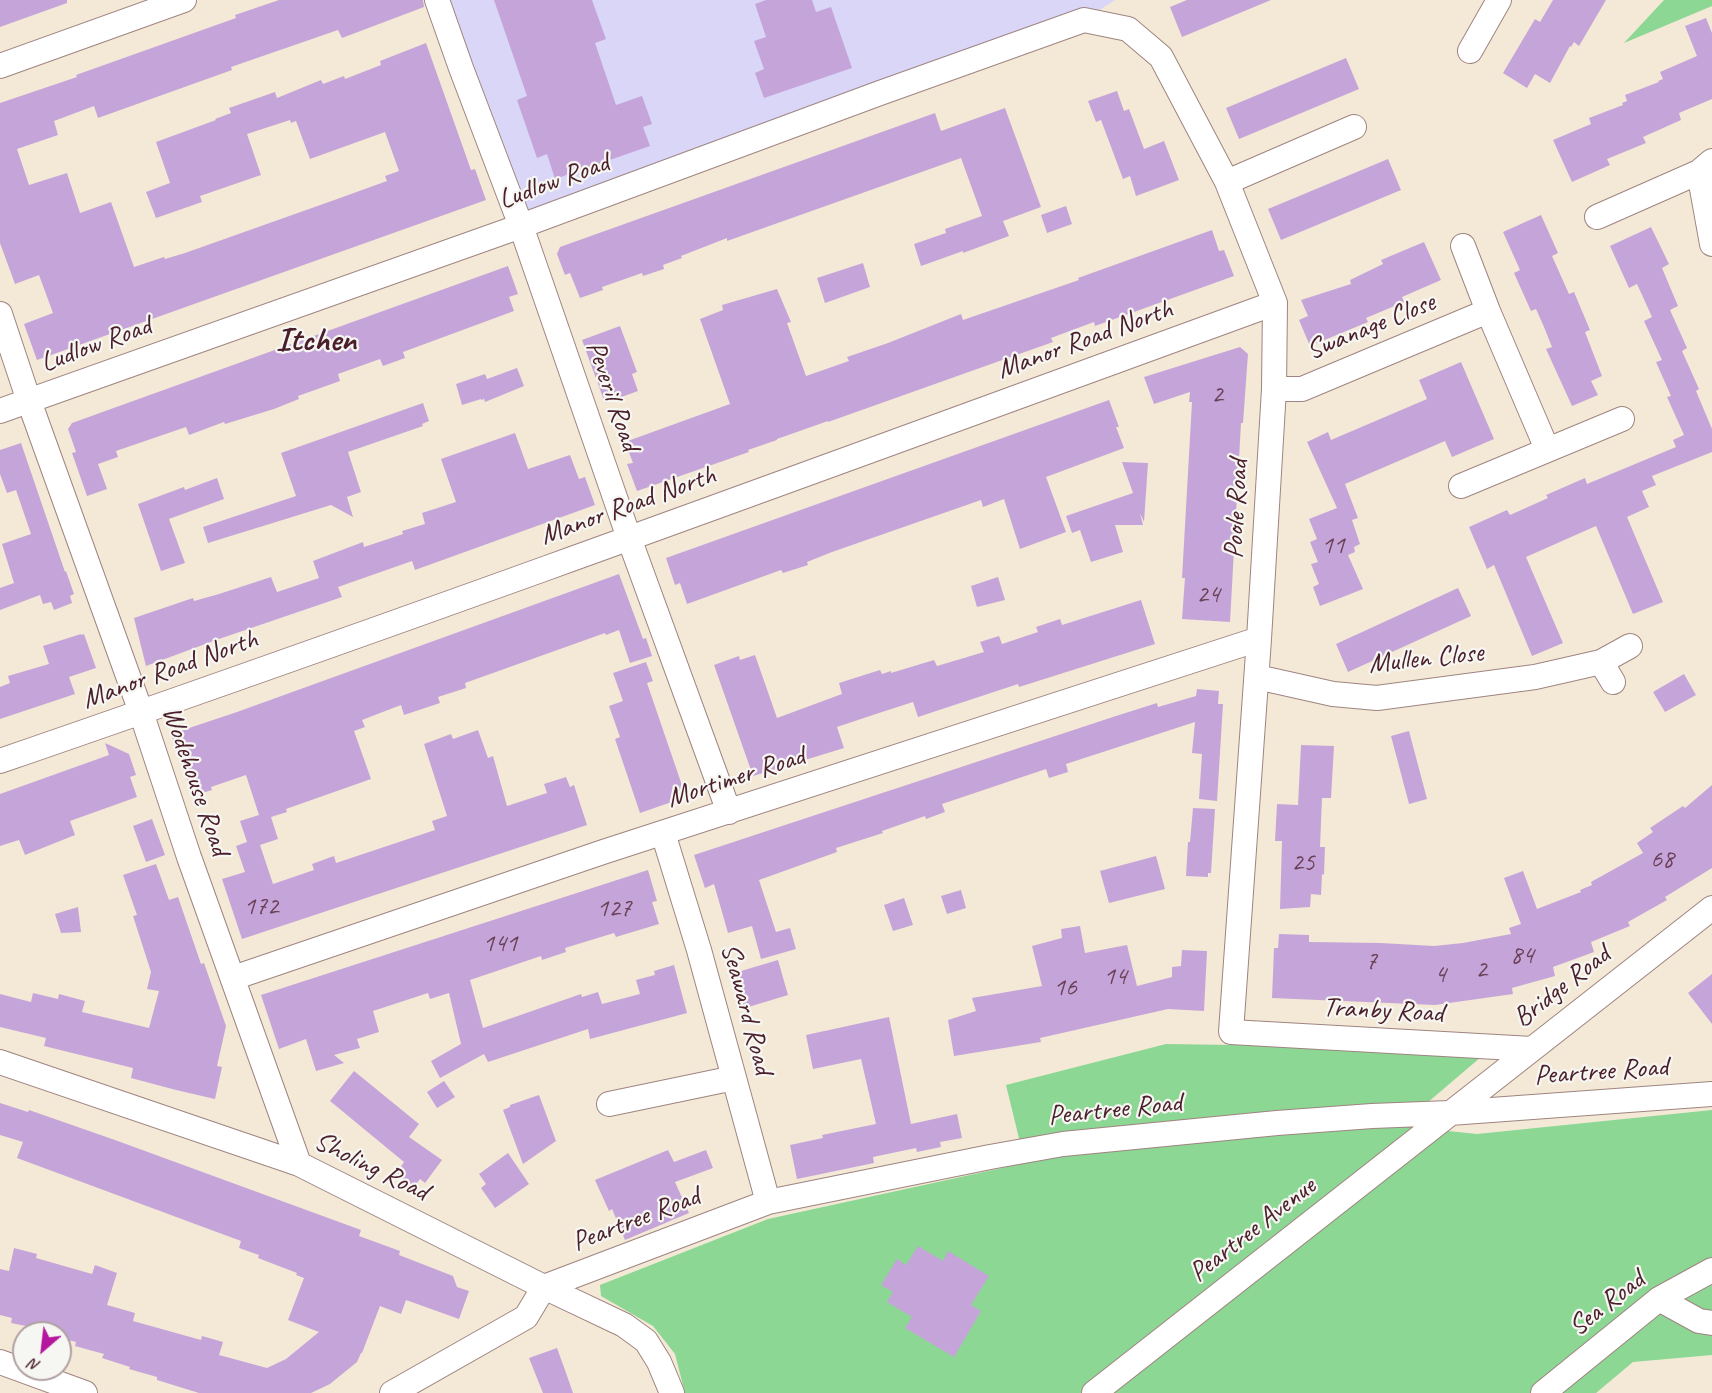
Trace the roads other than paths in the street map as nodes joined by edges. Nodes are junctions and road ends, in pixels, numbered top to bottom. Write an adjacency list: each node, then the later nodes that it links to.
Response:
1 (184, 0): 6 (street)
2 (437, 0): 11 (street, Peveril Road)
3 (1499, 0): 5 (street)
4 (1128, 29): 9 (street, Poole Road); 11 (street, Ludlow Road)
5 (1470, 51)
6 (0, 66)
7 (1354, 127): 9 (street)
8 (1706, 166): 10 (street); 12 (street)
9 (1227, 182): 14 (street, Poole Road)
10 (1597, 217)
11 (521, 226): 18 (street, Ludlow Road); 23 (street, Peveril Road)
12 (1712, 244)
13 (1463, 246): 15 (street)
14 (1275, 303): 17 (street, Poole Road); 23 (street, Manor Road North)
15 (1488, 311): 17 (street, Swanage Close); 21 (street)
16 (0, 314): 18 (street, Wodehouse Road)
17 (1274, 389): 24 (street, Poole Road)
18 (28, 401): 19 (street, Ludlow Road); 27 (street, Wodehouse Road)
19 (0, 411)
20 (1622, 419): 21 (street)
21 (1547, 449): 22 (street)
22 (1461, 486)
23 (629, 538): 27 (street, Manor Road North); 29 (street, Peveril Road)
24 (1259, 639): 26 (street, Poole Road); 29 (street, Mortimer Road)
25 (1630, 646): 26 (street, Mullen Close)
26 (1257, 677): 33 (street, Poole Road)
27 (141, 712): 28 (street, Manor Road North); 32 (street, Wodehouse Road)
28 (0, 761)
29 (729, 812): 30 (street, Mortimer Road)
30 (663, 833): 32 (street, Mortimer Road); 36 (street, Seaward Road)
31 (1712, 908): 34 (street, Bridge Road)
32 (233, 978): 40 (street, Wodehouse Road)
33 (1231, 1032): 34 (street, Tranby Road)
34 (1532, 1049): 39 (street, Bridge Road)
35 (0, 1062): 40 (street, Sholing Road)
36 (734, 1078): 38 (street); 41 (street, Seaward Road)
37 (1712, 1094): 39 (street, Peartree Road)
38 (609, 1104)
39 (1450, 1113): 41 (street, Peartree Road); 50 (street, Peartree Avenue)
40 (299, 1164): 43 (street, Sholing Road)
41 (768, 1202): 43 (street, Peartree Road)
42 (1712, 1269): 44 (street, Sea Road)
43 (544, 1287): 48 (street); 49 (street, Sholing Road)
44 (1659, 1299): 45 (street); 51 (street, Sea Road)
45 (1712, 1323)
46 (0, 1362): 47 (street)
47 (85, 1393)
48 (392, 1393)
49 (672, 1393)
50 (1094, 1393)
51 (1543, 1393)

